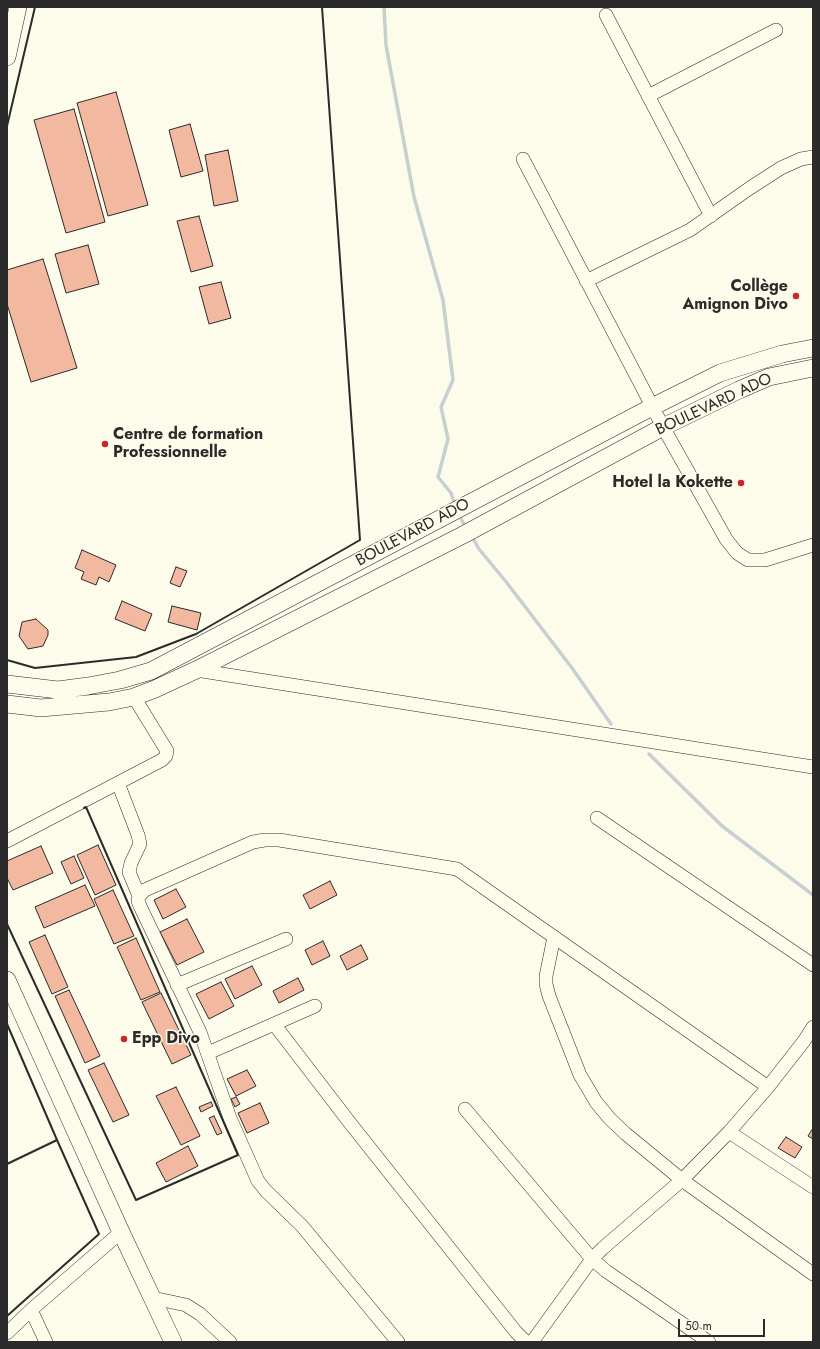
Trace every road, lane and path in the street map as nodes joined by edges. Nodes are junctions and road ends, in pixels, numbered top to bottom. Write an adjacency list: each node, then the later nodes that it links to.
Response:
1 (18, 7): 4 (main road)
2 (606, 15): 5 (street)
3 (776, 30): 5 (street)
4 (7, 57)
5 (648, 96): 8 (street)
6 (813, 157): 8 (street)
7 (523, 159): 9 (street)
8 (712, 216): 9 (street)
9 (586, 281): 12 (street)
10 (812, 348): 12 (main road, BOULEVARD ADO)
11 (813, 368): 13 (main road, BOULEVARD ADO)
12 (652, 407): 13 (street); 16 (main road, BOULEVARD ADO)
13 (663, 427): 14 (street); 15 (main road, BOULEVARD ADO)
14 (813, 545)
15 (196, 670): 17 (main road, BOULEVARD ADO); 19 (street)
16 (7, 684)
17 (134, 697): 18 (main road, BOULEVARD ADO); 20 (street)
18 (7, 704)
19 (813, 767)
20 (118, 783): 22 (street); 23 (street)
21 (597, 818): 26 (street)
22 (7, 841)
23 (139, 896): 24 (street); 28 (street)
24 (554, 937): 33 (street); 36 (street)
25 (286, 939): 28 (street)
26 (813, 965)
27 (7, 980): 38 (main road)
28 (177, 984): 32 (street)
29 (314, 1006): 30 (street)
30 (274, 1024): 32 (street); 48 (street)
31 (813, 1027): 33 (street)
32 (208, 1053): 47 (street)
33 (768, 1087): 35 (street)
34 (465, 1109): 39 (street)
35 (729, 1132): 36 (street); 37 (street)
36 (682, 1180): 39 (street); 40 (street)
37 (813, 1187)
38 (121, 1232): 41 (main road); 42 (street)
39 (592, 1259): 49 (street); 50 (street)
40 (813, 1274)
41 (153, 1298): 45 (main road); 46 (street)
42 (31, 1310): 43 (street); 44 (street)
43 (7, 1333)
44 (46, 1342)
45 (173, 1342)
46 (230, 1342)
47 (398, 1342)
48 (526, 1342)
49 (532, 1342)
50 (709, 1342)

